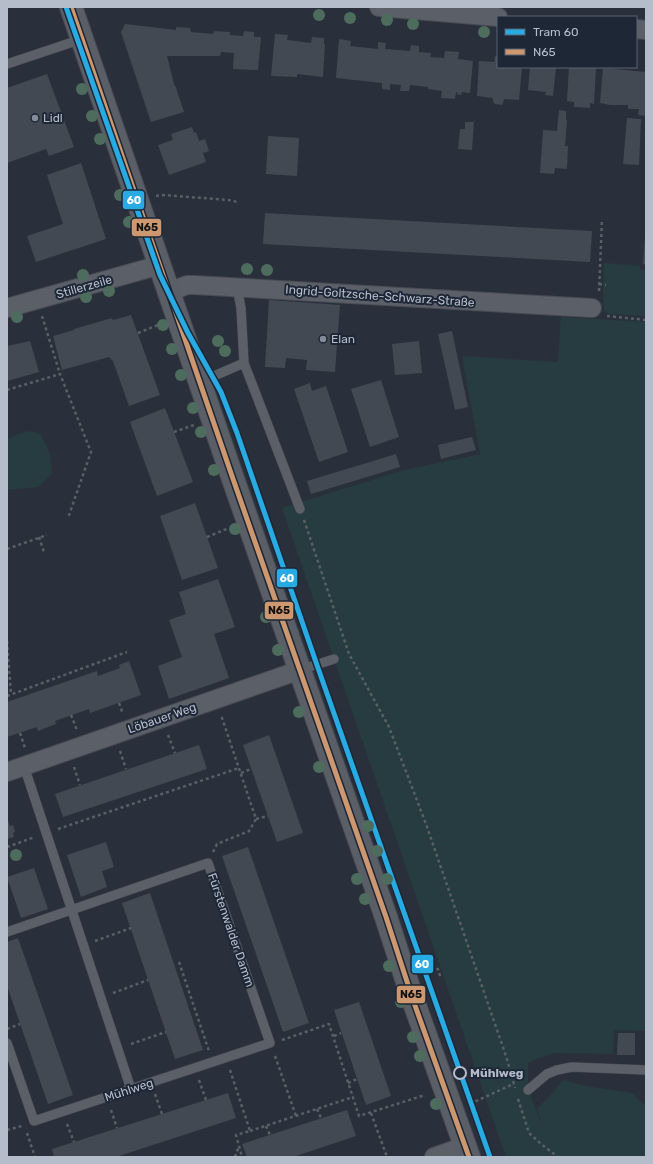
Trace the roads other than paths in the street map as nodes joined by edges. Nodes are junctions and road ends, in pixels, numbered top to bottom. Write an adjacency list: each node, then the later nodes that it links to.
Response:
1 (71, 7): 4 (main road)
2 (379, 7): 3 (street)
3 (497, 17)
4 (82, 39): 5 (lane); 6 (main road)
5 (7, 64)
6 (160, 265): 8 (main road); 9 (street, Stillerzeile)
7 (238, 287): 8 (street, Ingrid-Goltzsche-Schwarz-Straße); 10 (street, Ingrid-Goltzsche-Schwarz-Straße); 11 (lane)
8 (169, 292): 12 (main road)
9 (7, 308)
10 (595, 310)
11 (244, 363): 12 (lane); 13 (lane)
12 (200, 382): 15 (main road)
13 (300, 509)
14 (334, 659): 15 (lane)
15 (300, 670): 16 (street, Löbauer Weg); 25 (main road)
16 (24, 766): 17 (street, Löbauer Weg); 18 (lane)
17 (7, 772)
18 (72, 910): 19 (lane); 21 (lane, Fürstenwalder Damm); 23 (lane)
19 (7, 932)
20 (7, 1043): 23 (lane, Mühlweg)
21 (270, 1043): 23 (lane, Mühlweg)
22 (646, 1070): 24 (lane)
23 (131, 1089)
24 (528, 1090)
25 (467, 1151): 26 (street)
26 (434, 1157)

